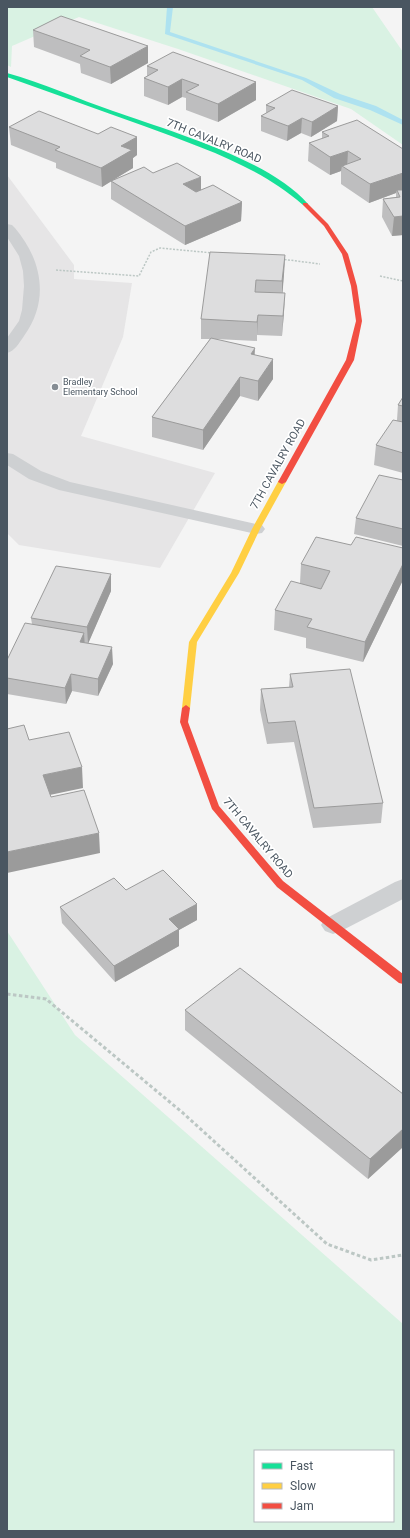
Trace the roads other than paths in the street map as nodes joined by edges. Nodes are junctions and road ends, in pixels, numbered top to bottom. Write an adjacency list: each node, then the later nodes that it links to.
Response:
1 (7, 75): 5 (street, 7TH CAVALRY ROAD)
2 (7, 228): 3 (lane)
3 (7, 348)
4 (7, 458): 5 (lane)
5 (256, 529): 7 (street, 7TH CAVALRY ROAD)
6 (403, 888): 7 (street)
7 (333, 925): 8 (street, 7TH CAVALRY ROAD)
8 (403, 980)

